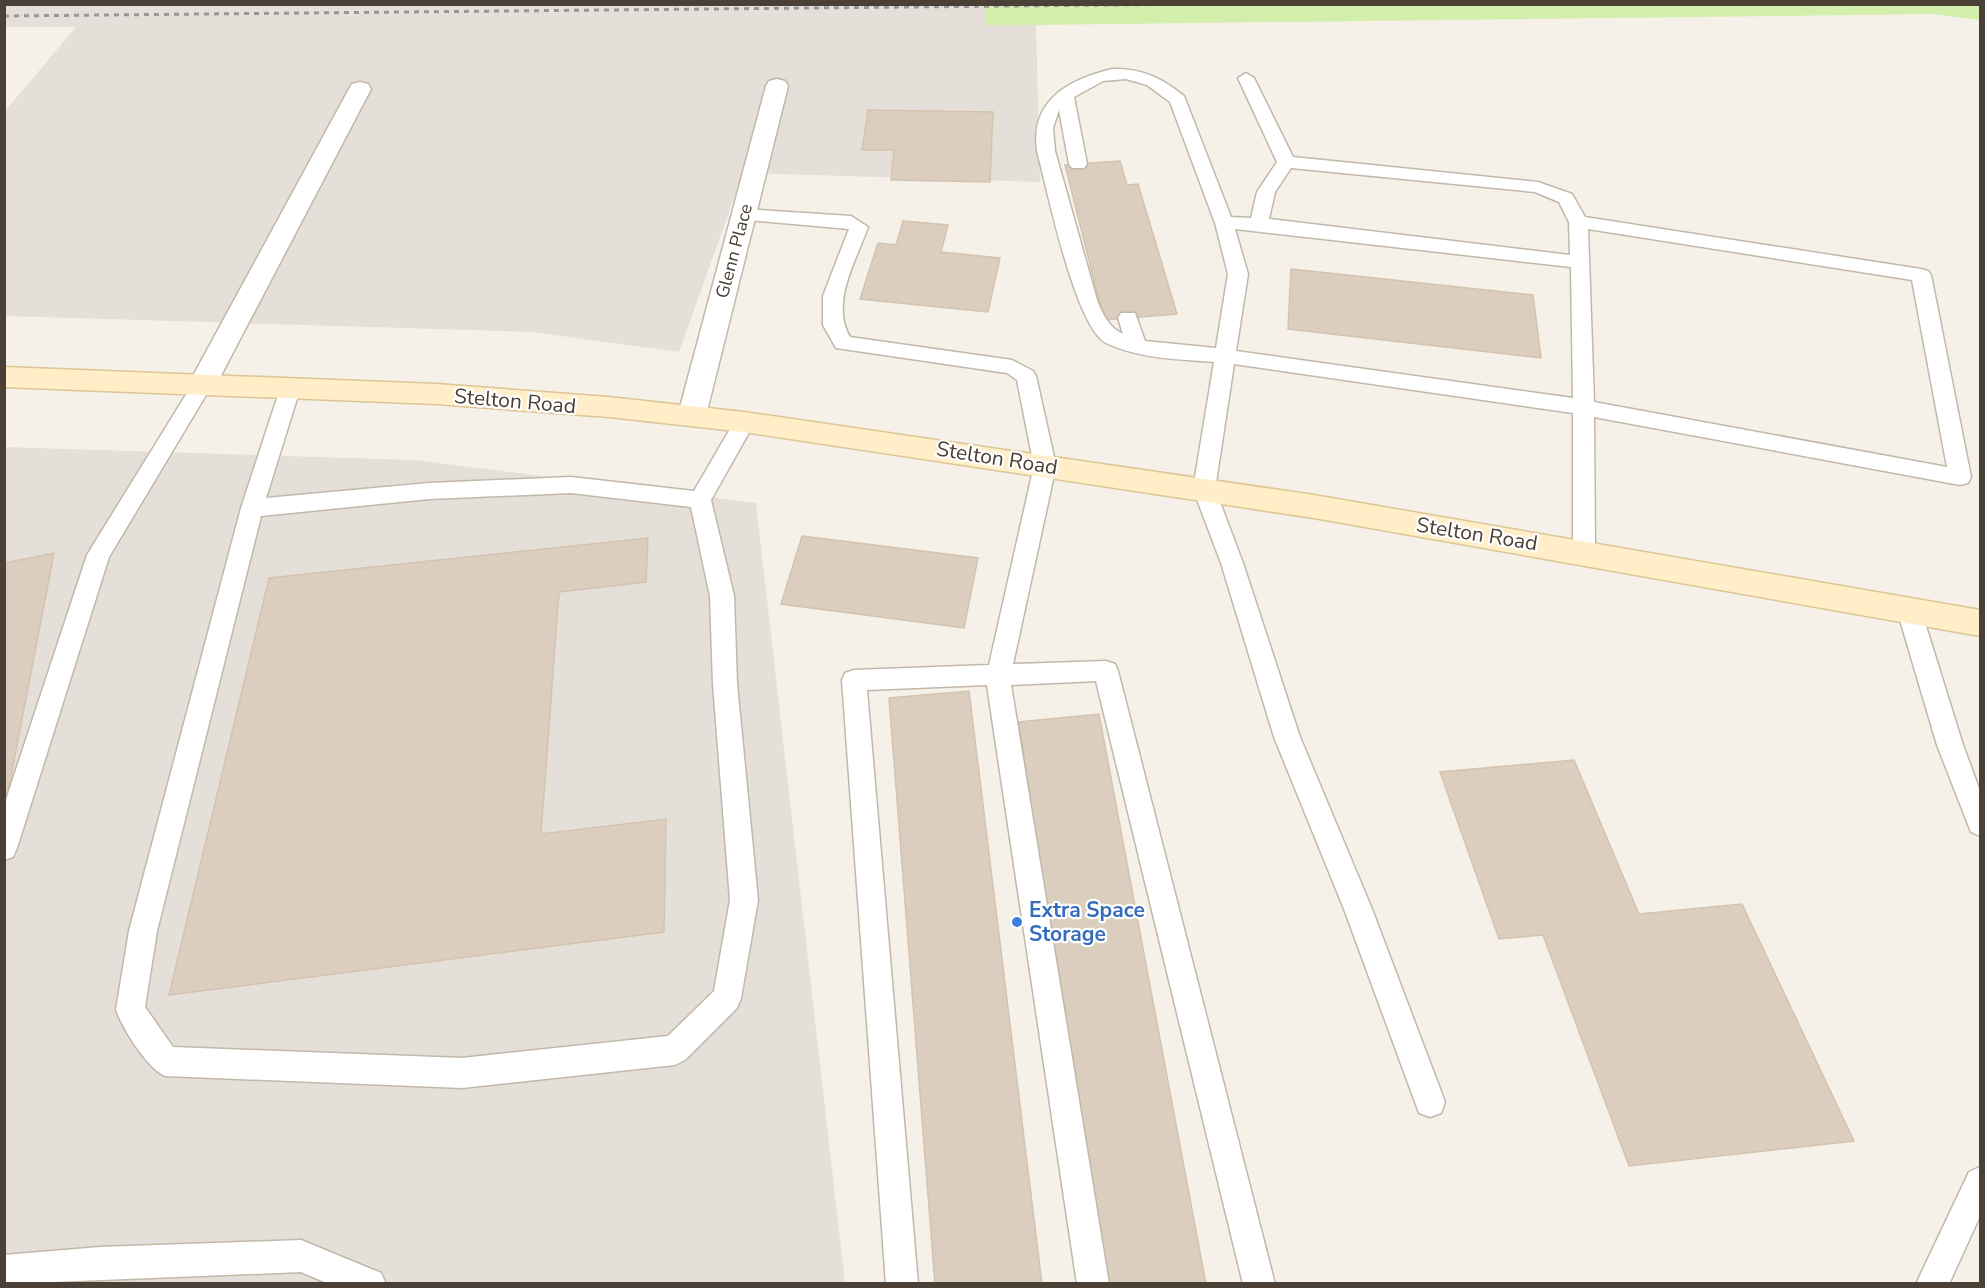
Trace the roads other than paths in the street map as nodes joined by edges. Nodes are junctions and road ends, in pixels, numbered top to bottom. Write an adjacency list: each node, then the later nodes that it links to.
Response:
1 (1246, 78): 5 (lane)
2 (777, 86): 7 (street, Glenn Place)
3 (360, 90): 16 (street)
4 (1065, 95): 6 (lane); 9 (lane); 13 (lane)
5 (1286, 162): 8 (lane); 10 (lane)
6 (1078, 164)
7 (743, 215): 19 (street, Glenn Place); 21 (lane)
8 (1578, 222): 11 (lane); 18 (lane)
9 (1224, 223): 10 (lane); 14 (lane)
10 (1259, 224): 11 (lane)
11 (1580, 262): 18 (lane)
12 (1128, 318): 13 (lane)
13 (1136, 345): 14 (lane)
14 (1224, 356): 18 (lane); 22 (lane)
15 (4, 378): 16 (main road, Stelton Road)
16 (202, 385): 17 (main road, Stelton Road); 30 (lane)
17 (290, 389): 19 (main road, Stelton Road); 24 (lane)
18 (1584, 407): 25 (lane)
19 (692, 415): 20 (main road, Stelton Road)
20 (744, 422): 21 (main road, Stelton Road); 23 (lane)
21 (1046, 466): 22 (main road, Stelton Road); 28 (lane)
22 (1204, 489): 25 (main road, Stelton Road); 31 (lane)
23 (700, 501): 24 (lane); 24 (lane)
24 (252, 508)
25 (1584, 551): 26 (main road, Stelton Road)
26 (1909, 610): 27 (main road, Stelton Road); 29 (lane)
27 (1980, 623)
28 (998, 677): 36 (lane); 37 (lane); 38 (lane)
29 (1980, 824)
30 (5, 843)
31 (1430, 1102)
32 (1980, 1183): 34 (lane)
33 (4, 1271): 35 (lane)
34 (1932, 1283)
35 (370, 1284)
36 (902, 1284)
37 (1093, 1284)
38 (1259, 1284)

